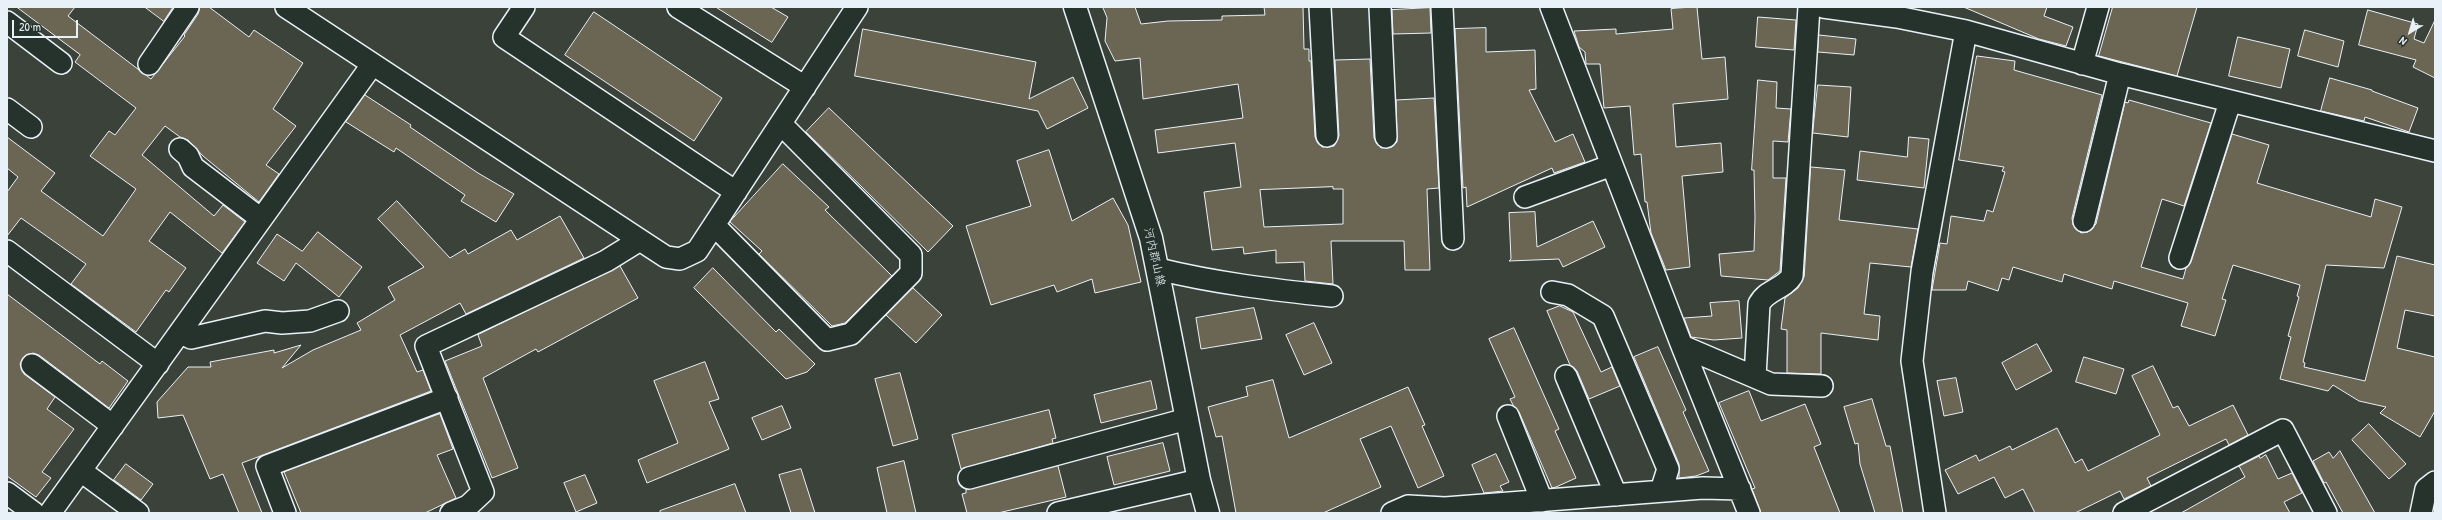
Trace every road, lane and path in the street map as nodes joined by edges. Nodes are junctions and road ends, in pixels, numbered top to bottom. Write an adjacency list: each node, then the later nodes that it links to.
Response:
1 (188, 7): 17 (street)
2 (286, 7): 19 (street)
3 (524, 7): 31 (street)
4 (678, 7): 21 (street)
5 (857, 7): 21 (street)
6 (1075, 7): 40 (main road, 河内郡山線)
7 (1320, 7): 26 (street)
8 (1380, 7): 27 (street)
9 (1442, 7): 36 (street)
10 (1551, 7): 30 (street)
11 (1808, 7): 49 (street)
12 (1823, 7): 15 (street)
13 (2098, 7): 18 (street)
14 (7, 22): 16 (street)
15 (1966, 31): 18 (street); 73 (street)
16 (61, 63)
17 (149, 64)
18 (2082, 64): 20 (street)
19 (372, 65): 33 (street); 37 (street)
20 (2120, 74): 22 (street); 34 (street)
21 (805, 87): 24 (street)
22 (2230, 102): 29 (street); 39 (street)
23 (7, 109): 25 (street)
24 (781, 124): 31 (street); 35 (street)
25 (31, 127)
26 (1327, 136)
27 (1386, 137)
28 (180, 149): 33 (street)
29 (2435, 152)
30 (1612, 166): 32 (street); 45 (street)
31 (736, 192): 35 (street)
32 (1525, 196)
33 (261, 219): 44 (street)
34 (2084, 222)
35 (714, 225): 37 (street)
36 (1452, 239)
37 (640, 240): 51 (street)
38 (7, 251): 46 (street)
39 (2180, 258)
40 (1158, 269): 42 (street); 53 (main road, 河内郡山線)
41 (1552, 292): 60 (street)
42 (1332, 296)
43 (338, 311): 44 (street)
44 (180, 332): 46 (street)
45 (1682, 346): 49 (street); 59 (street)
46 (158, 364): 54 (street)
47 (32, 365): 54 (street)
48 (1566, 376): 62 (street)
49 (1755, 377): 50 (street)
50 (1822, 386)
51 (447, 398): 67 (street); 68 (street)
52 (1508, 416): 63 (street)
53 (1187, 419): 56 (street); 57 (main road, 河内郡山線)
54 (114, 426): 55 (street)
55 (81, 471): 65 (street); 66 (street)
56 (969, 478)
57 (1199, 480): 69 (street); 70 (main road, 河内郡山線)
58 (2435, 482): 76 (street)
59 (1740, 489): 60 (street); 72 (street)
60 (1661, 491): 62 (street)
61 (7, 492): 64 (street)
62 (1616, 495): 63 (street)
63 (1542, 501): 71 (street)
64 (34, 513)
65 (50, 513)
66 (138, 513)
67 (285, 513)
68 (451, 513)
69 (1058, 513)
70 (1208, 513)
71 (1392, 513)
72 (1749, 513)
73 (1935, 513)
74 (2124, 513): 75 (street)
75 (2326, 513)
76 (2421, 513)

